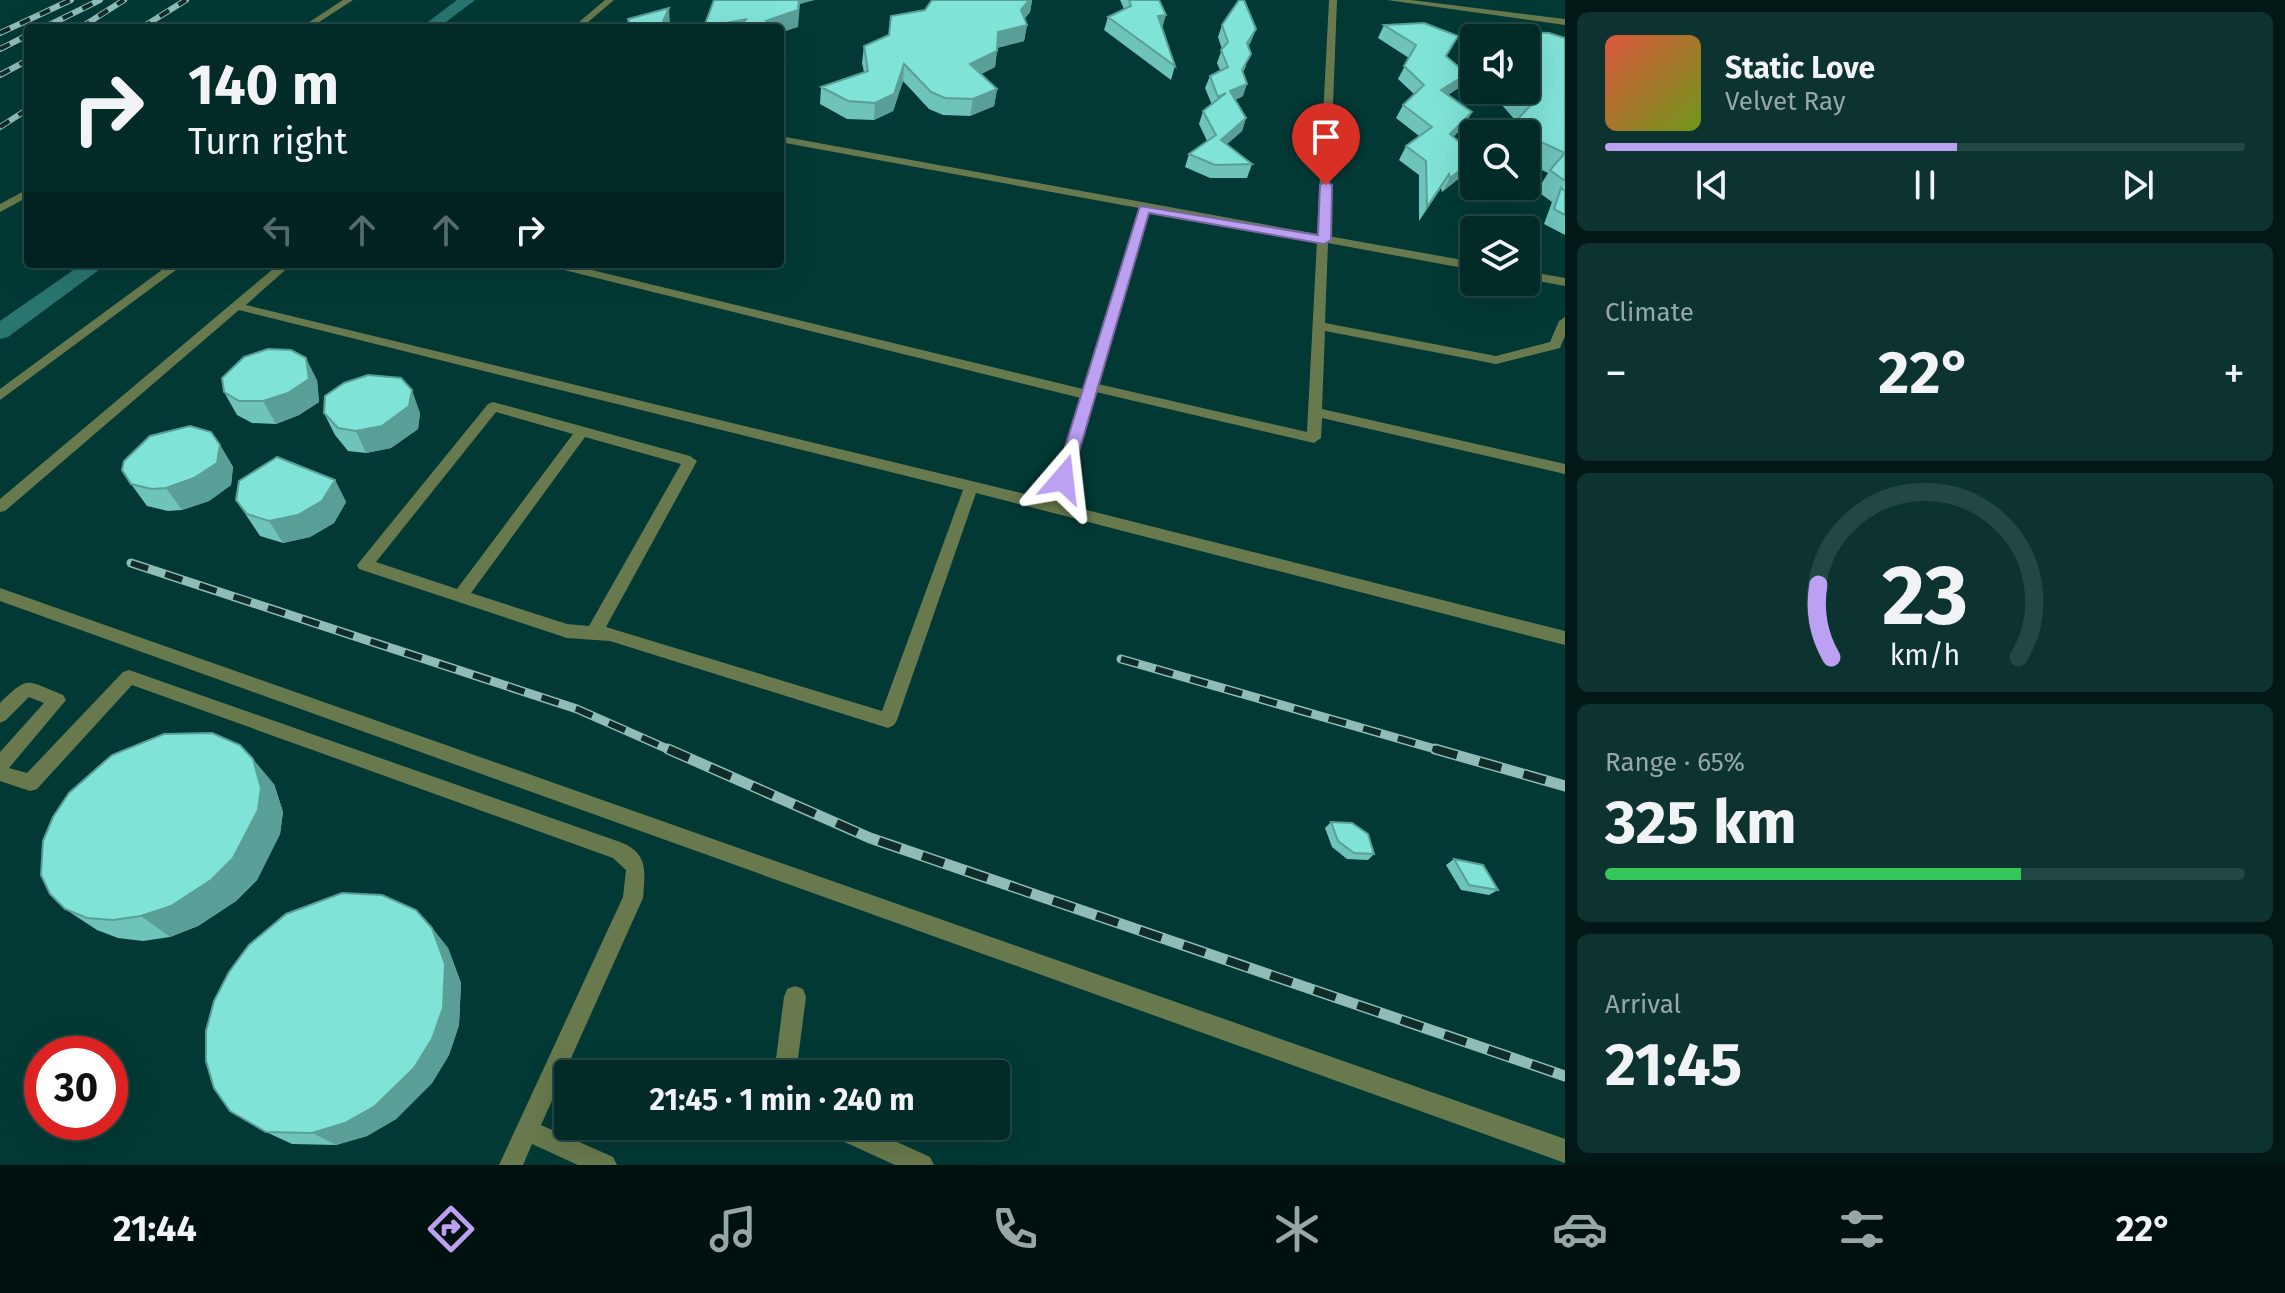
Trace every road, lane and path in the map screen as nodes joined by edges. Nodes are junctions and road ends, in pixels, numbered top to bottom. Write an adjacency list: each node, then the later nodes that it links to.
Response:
1 (349, 0): 6 (street)
2 (610, 0): 7 (street)
3 (1333, 0): 12 (street)
4 (1391, 0): 5 (street)
5 (1565, 22)
6 (310, 24)
7 (581, 24)
8 (784, 140): 10 (street)
9 (24, 194): 11 (street)
10 (1144, 208): 12 (street); 22 (street)
11 (0, 209)
12 (1324, 240): 13 (street); 21 (street)
13 (1460, 264)
14 (173, 268): 23 (street)
15 (281, 268): 19 (street)
16 (569, 268): 22 (street)
17 (1540, 278): 18 (street)
18 (1565, 282)
19 (237, 306): 27 (street); 28 (street)
20 (1565, 321): 21 (street)
21 (1320, 326): 24 (street)
22 (1090, 391): 24 (street); 29 (street)
23 (0, 396)
24 (1315, 412): 26 (street)
25 (582, 431): 31 (street); 31 (street); 32 (street)
26 (1565, 469)
27 (971, 487): 29 (street); 32 (street)
28 (0, 507)
29 (1055, 507): 33 (street)
30 (0, 594): 41 (street)
31 (460, 596): 32 (street)
32 (594, 633)
33 (1565, 638)
34 (0, 715): 35 (street)
35 (0, 765)
36 (0, 773): 39 (street)
37 (795, 997): 38 (street)
38 (787, 1060)
39 (527, 1130): 42 (street); 43 (street)
40 (866, 1140): 44 (street)
41 (1565, 1151)
42 (511, 1165)
43 (605, 1165)
44 (922, 1165)

